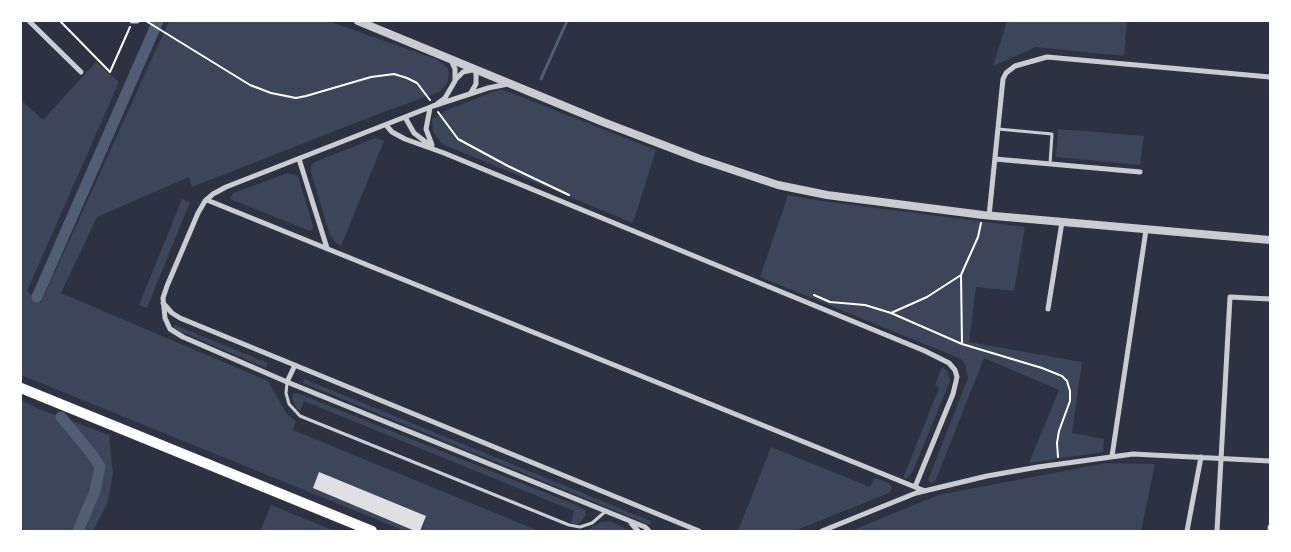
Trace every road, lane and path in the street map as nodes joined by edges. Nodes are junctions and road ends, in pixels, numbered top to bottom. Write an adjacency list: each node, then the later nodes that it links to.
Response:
1 (29, 21): 9 (street)
2 (60, 21): 6 (path)
3 (137, 21): 6 (street)
4 (146, 21): 14 (path)
5 (358, 21): 7 (street)
6 (132, 22)
7 (451, 59): 8 (street); 11 (street)
8 (476, 70): 11 (street); 12 (street); 13 (street)
9 (81, 72)
10 (1270, 77): 17 (street)
11 (455, 81): 14 (street)
12 (510, 84): 13 (street); 26 (street)
13 (470, 95): 14 (street)
14 (432, 107): 15 (street); 18 (street); 24 (path)
15 (405, 117): 16 (street); 18 (street)
16 (386, 125): 19 (street); 20 (street)
17 (998, 128): 21 (street); 22 (lane)
18 (433, 147): 19 (street)
19 (444, 153): 46 (street)
20 (299, 159): 25 (street); 30 (street)
21 (995, 159): 22 (street); 26 (street)
22 (1050, 164): 23 (street)
23 (1140, 172)
24 (576, 198)
25 (207, 200): 30 (street); 34 (street)
26 (986, 215): 27 (street); 31 (path)
27 (1062, 222): 28 (street); 35 (street)
28 (1146, 230): 29 (street); 41 (street)
29 (1270, 240)
30 (327, 248): 46 (street)
31 (961, 275): 36 (path); 37 (path)
32 (812, 295): 36 (path)
33 (1270, 299): 43 (street)
34 (163, 303): 38 (street); 39 (street)
35 (1048, 309)
36 (891, 313): 37 (path)
37 (962, 344): 45 (path)
38 (294, 365): 39 (street); 53 (street)
39 (287, 382): 48 (street); 48 (lane)
40 (21, 388): 50 (main road)
41 (1112, 456): 42 (street); 45 (street)
42 (1201, 457): 43 (street); 55 (street)
43 (1221, 458): 44 (street); 56 (street)
44 (1270, 461)
45 (1060, 464): 47 (street)
46 (915, 487): 47 (street)
47 (925, 491): 54 (street)
48 (606, 511): 49 (street)
49 (627, 520): 51 (street); 52 (street)
50 (372, 531)
51 (638, 531)
52 (650, 531)
53 (699, 531)
54 (822, 531)
55 (1187, 531)
56 (1217, 531)

